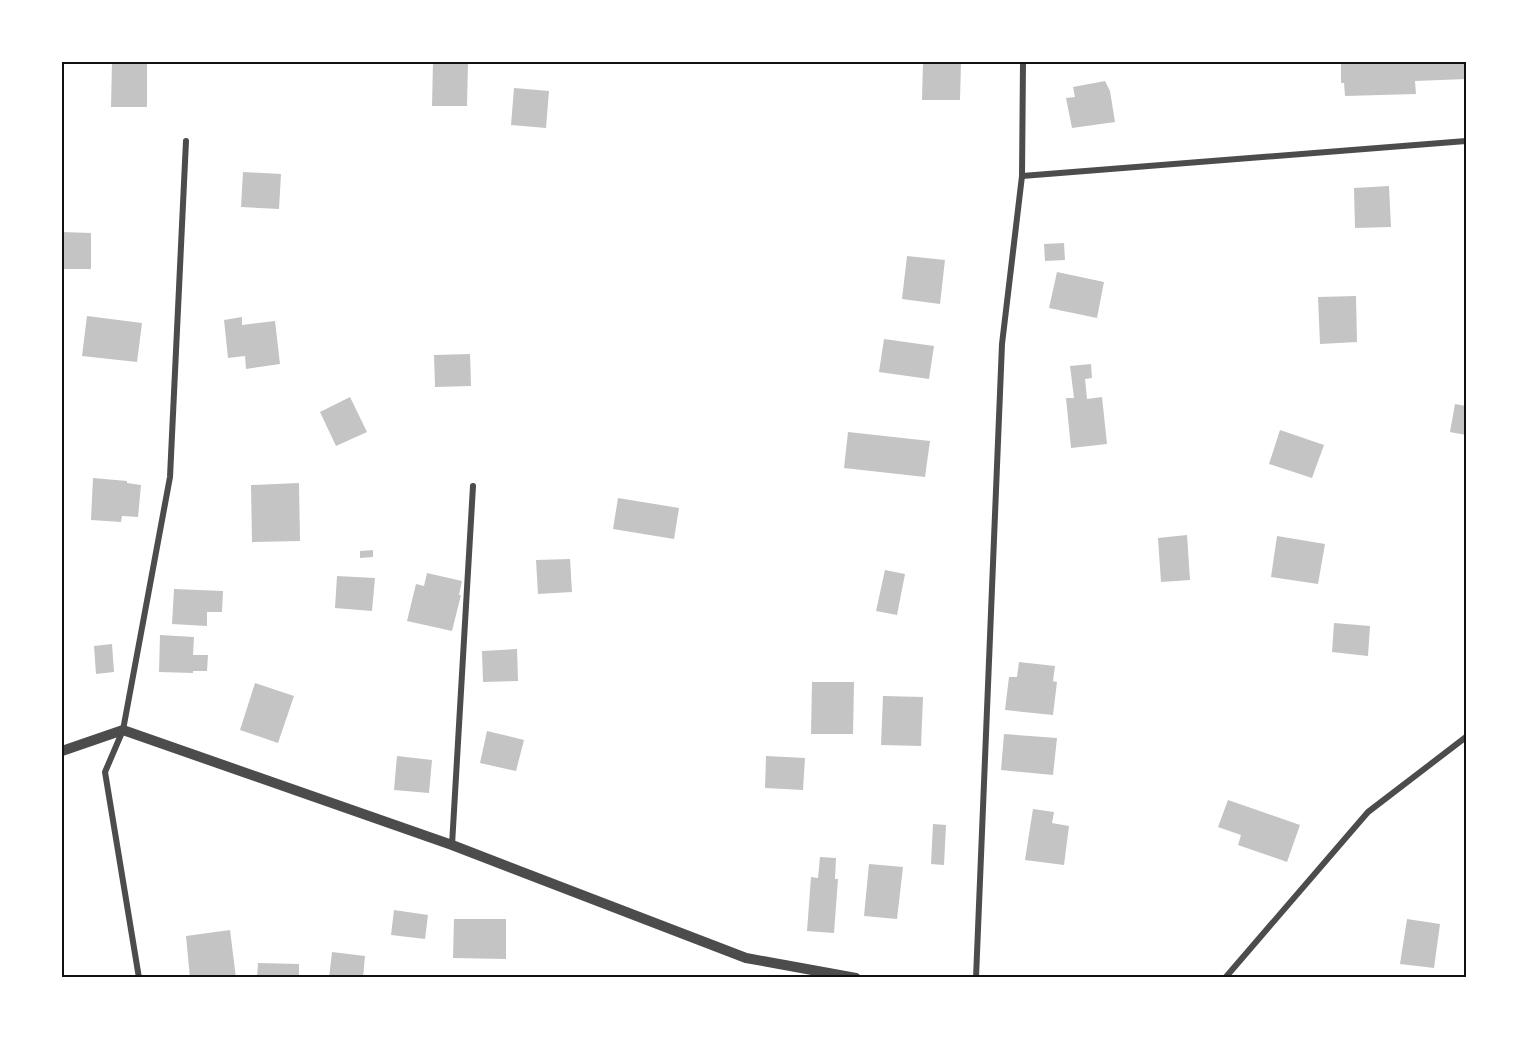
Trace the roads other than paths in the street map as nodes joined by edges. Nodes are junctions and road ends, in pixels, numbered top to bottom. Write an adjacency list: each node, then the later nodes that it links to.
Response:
1 (1023, 62): 4 (street)
2 (186, 141): 6 (street)
3 (1467, 141): 4 (street)
4 (1022, 176): 12 (street)
5 (473, 486): 9 (street)
6 (123, 729): 8 (street); 9 (street); 10 (street)
7 (1467, 737): 13 (street)
8 (62, 751)
9 (452, 845): 11 (street)
10 (138, 978)
11 (856, 978)
12 (976, 978)
13 (1225, 978)

